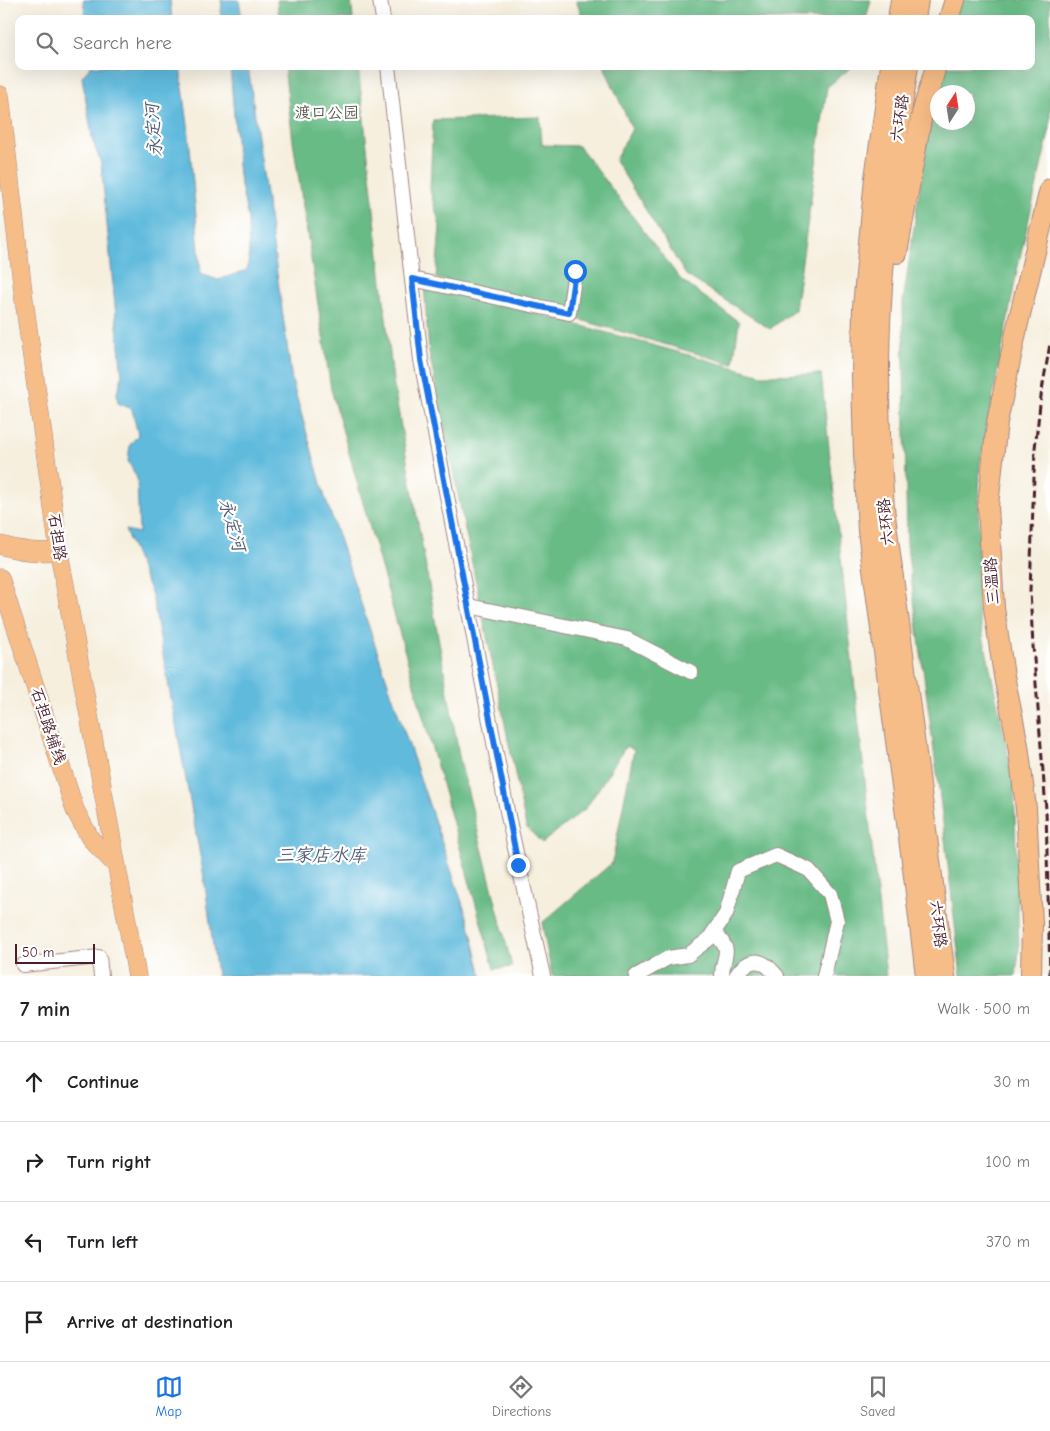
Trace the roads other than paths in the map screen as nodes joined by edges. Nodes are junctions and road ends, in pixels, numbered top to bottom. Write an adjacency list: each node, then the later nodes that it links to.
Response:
1 (380, 0): 6 (street)
2 (887, 0): 7 (highway)
3 (900, 0): 8 (highway)
4 (918, 0): 9 (highway)
5 (955, 0): 10 (highway)
6 (382, 15)
7 (885, 15)
8 (898, 15)
9 (916, 15)
10 (950, 15)
11 (388, 70): 20 (street)
12 (882, 70): 17 (highway)
13 (890, 70): 17 (highway, 六环路)
14 (907, 70): 21 (highway, 六环路)
15 (935, 70): 21 (highway)
16 (0, 95): 23 (main road, 石担路)
17 (875, 178): 38 (highway, 六环路)
18 (1050, 189): 40 (highway, 三温路)
19 (575, 271): 20 (street)
20 (412, 279): 25 (street)
21 (879, 366): 39 (highway, 六环路)
22 (0, 545): 23 (main road)
23 (59, 551): 27 (main road, 石担路)
24 (0, 578): 27 (main road, 石担路辅线)
25 (469, 606): 26 (street); 32 (street)
26 (692, 672)
27 (115, 864): 31 (main road, 石担路)
28 (714, 932): 33 (street); 34 (street); 37 (street)
29 (23, 965): 30 (street)
30 (101, 976)
31 (137, 976)
32 (543, 976)
33 (636, 976)
34 (722, 976)
35 (736, 976): 36 (street)
36 (777, 976)
37 (824, 976)
38 (926, 976)
39 (945, 976)
40 (1032, 976)

